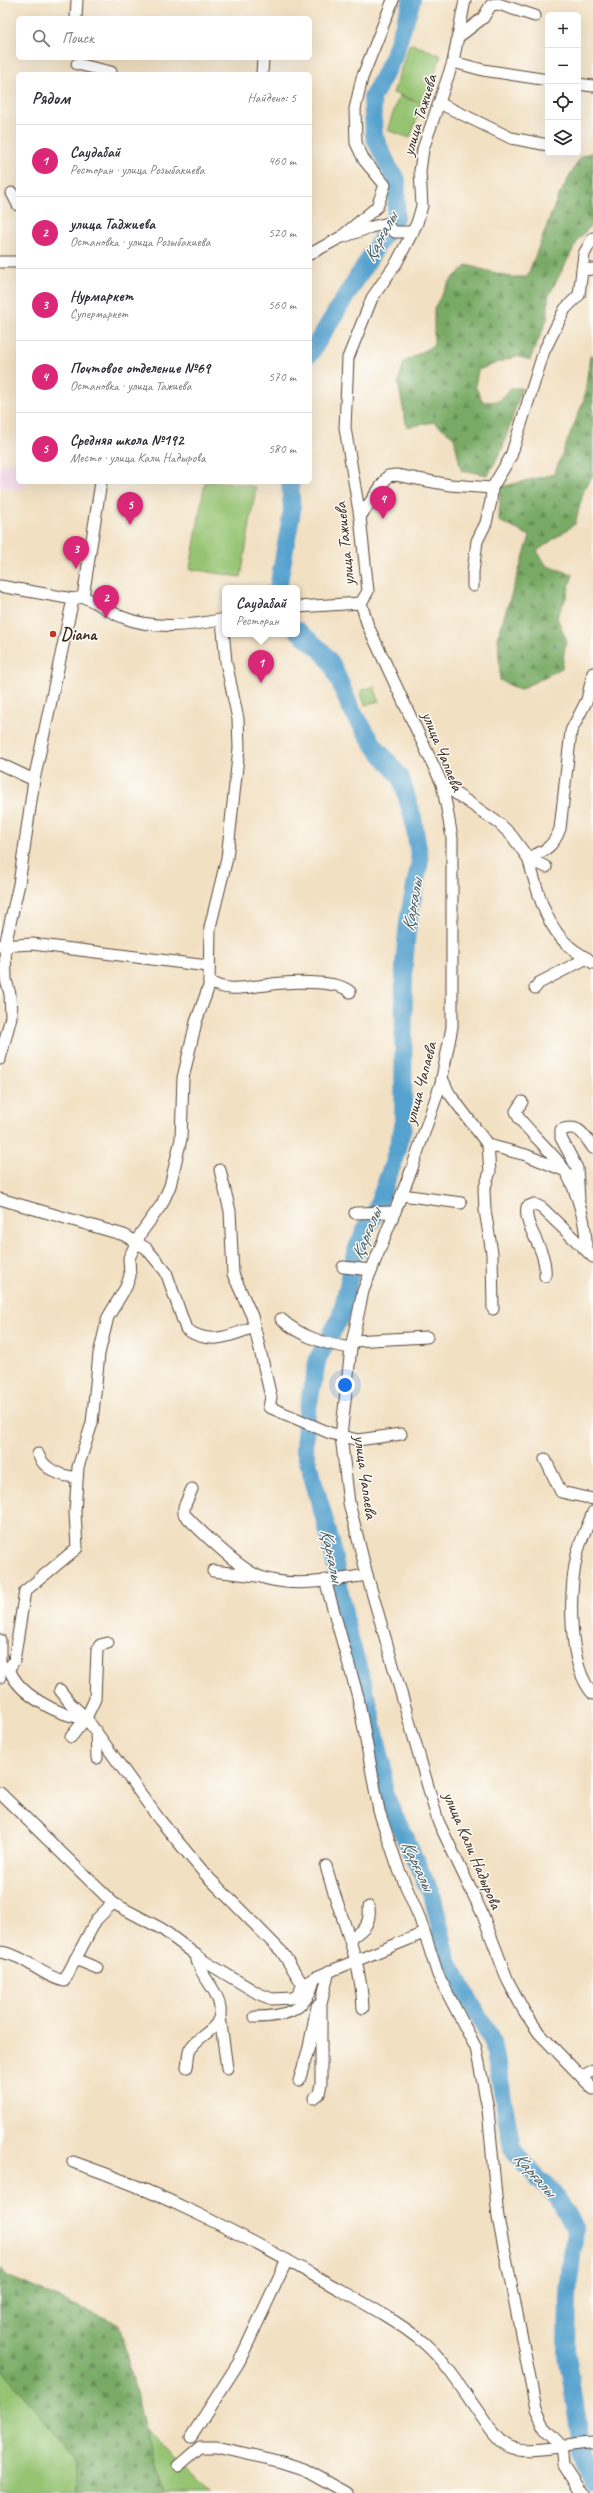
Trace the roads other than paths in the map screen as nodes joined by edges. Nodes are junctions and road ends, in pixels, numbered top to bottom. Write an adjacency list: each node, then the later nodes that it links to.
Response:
1 (77, 0): 4 (street)
2 (393, 0): 20 (street)
3 (464, 0): 6 (street, улица Тажиева)
4 (76, 16)
5 (535, 16): 6 (street)
6 (457, 38): 8 (street, улица Тажиева)
7 (263, 60): 11 (street)
8 (453, 62): 12 (street); 15 (street, улица Тажиева)
9 (77, 65): 10 (street)
10 (111, 72)
11 (262, 72)
12 (545, 80)
13 (581, 84): 14 (street)
14 (593, 86)
15 (439, 103): 16 (street); 19 (street, улица Тажиева)
16 (545, 144)
17 (12, 193): 18 (street)
18 (16, 201)
19 (413, 232): 20 (street); 28 (street, улица Тажиева)
20 (341, 237): 22 (street)
21 (593, 238): 25 (street)
22 (312, 253)
23 (0, 262): 24 (street)
24 (16, 262)
25 (588, 269): 27 (street)
26 (101, 484): 31 (street)
27 (492, 488): 28 (street); 30 (street)
28 (360, 517): 32 (street, улица Тажиева)
29 (0, 586): 31 (street)
30 (473, 586)
31 (78, 598): 34 (street); 39 (street)
32 (361, 603): 33 (street); 40 (street, улица Чапаева)
33 (300, 607)
34 (222, 620)
35 (225, 637): 45 (street)
36 (593, 673): 37 (street)
37 (590, 700): 41 (street)
38 (0, 764): 39 (street)
39 (34, 780): 43 (street)
40 (442, 784): 41 (street); 50 (street, улица Чапаева)
41 (528, 858): 42 (street); 44 (street)
42 (546, 867)
43 (2, 946): 45 (street); 49 (street)
44 (590, 960): 47 (street)
45 (208, 966): 46 (street)
46 (209, 981): 48 (street); 62 (street)
47 (535, 988)
48 (350, 992)
49 (0, 1059)
50 (442, 1078): 52 (street); 56 (street, улица Чапаева)
51 (522, 1102): 55 (street)
52 (488, 1145): 55 (street); 67 (street)
53 (593, 1148): 59 (street)
54 (220, 1170): 69 (street)
55 (565, 1171): 59 (street)
56 (402, 1195): 58 (street); 60 (street, улица Чапаева)
57 (0, 1199): 62 (street)
58 (461, 1204)
59 (579, 1204): 63 (street)
60 (395, 1212): 61 (street); 65 (street, улица Чапаева)
61 (355, 1213)
62 (137, 1241): 69 (street); 76 (street)
63 (589, 1253): 66 (street)
64 (343, 1267): 65 (street)
65 (372, 1270): 71 (street, улица Чапаева)
66 (545, 1276)
67 (493, 1309)
68 (281, 1318): 71 (street)
69 (254, 1328): 73 (street)
70 (427, 1337): 71 (street)
71 (352, 1345): 73 (street, улица Чапаева)
72 (401, 1434): 73 (street)
73 (342, 1436): 81 (street, улица Чапаева)
74 (38, 1454): 76 (street)
75 (545, 1459): 78 (street)
76 (77, 1478): 86 (street)
77 (192, 1489): 82 (street)
78 (593, 1499)
79 (593, 1512): 88 (street)
80 (213, 1571): 82 (street)
81 (367, 1575): 83 (street); 114 (street, улица Кали Надырова)
82 (258, 1576): 83 (street)
83 (327, 1580): 97 (street)
84 (0, 1640): 86 (street)
85 (108, 1643): 89 (street)
86 (3, 1670): 89 (street)
87 (60, 1690): 89 (street)
88 (593, 1694)
89 (86, 1718): 90 (street); 91 (street)
90 (96, 1731): 92 (street); 106 (street)
91 (71, 1737)
92 (97, 1758)
93 (0, 1793): 95 (street)
94 (326, 1866): 98 (street)
95 (113, 1903): 100 (street); 101 (street)
96 (368, 1907): 98 (street)
97 (424, 1933): 102 (street); 122 (street)
98 (350, 1939): 102 (street)
99 (0, 1952): 101 (street)
100 (196, 1955): 106 (street); 109 (street)
101 (75, 1959): 103 (street)
102 (357, 1960): 104 (street); 108 (street)
103 (97, 1968)
104 (329, 1971): 105 (street); 107 (street)
105 (314, 1978): 106 (street); 110 (street)
106 (303, 1985)
107 (323, 1995): 115 (street); 117 (street)
108 (363, 2008)
109 (220, 2017): 111 (street); 112 (street)
110 (255, 2017)
111 (187, 2067)
112 (228, 2068)
113 (593, 2070): 114 (street)
114 (582, 2077): 116 (street, улица Кали Надырова)
115 (299, 2081)
116 (593, 2090)
117 (314, 2098)
118 (74, 2162): 119 (street)
119 (287, 2260): 120 (street); 122 (street)
120 (191, 2437)
121 (591, 2443): 122 (street)
122 (561, 2445): 125 (street)
123 (178, 2466): 124 (street)
124 (347, 2493)
125 (582, 2493)

